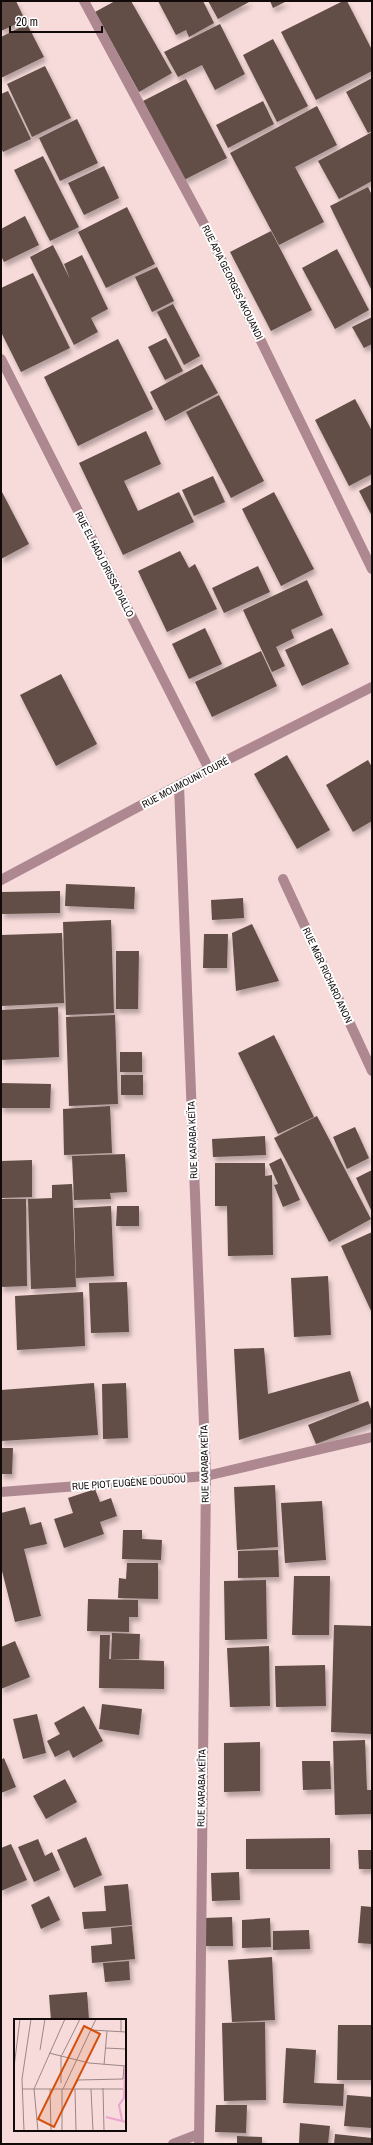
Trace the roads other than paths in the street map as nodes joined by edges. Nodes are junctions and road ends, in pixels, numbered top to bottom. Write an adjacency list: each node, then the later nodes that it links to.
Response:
1 (84, 1): 3 (street, RUE APIA GEORGES AKOUANDI)
2 (1, 359): 5 (street, RUE EL HADJ DRISSA DIALLO)
3 (372, 568)
4 (372, 687): 5 (street, RUE MOUMOUNI TOURÉ)
5 (209, 769): 6 (street, RUE MOUMOUNI TOURÉ)
6 (179, 785): 8 (street, RUE MOUMOUNI TOURÉ); 11 (street, RUE KARABA KEÏTA)
7 (283, 879): 9 (street, RUE MGR RICHARD ANON)
8 (1, 880)
9 (372, 1071)
10 (372, 1437): 11 (street, RUE PIOT EUGÈNE DOUDOU)
11 (206, 1476): 12 (street, RUE PIOT EUGÈNE DOUDOU); 13 (street, RUE KARABA KEÏTA)
12 (1, 1492)
13 (199, 2139): 14 (street)
14 (173, 2144)

